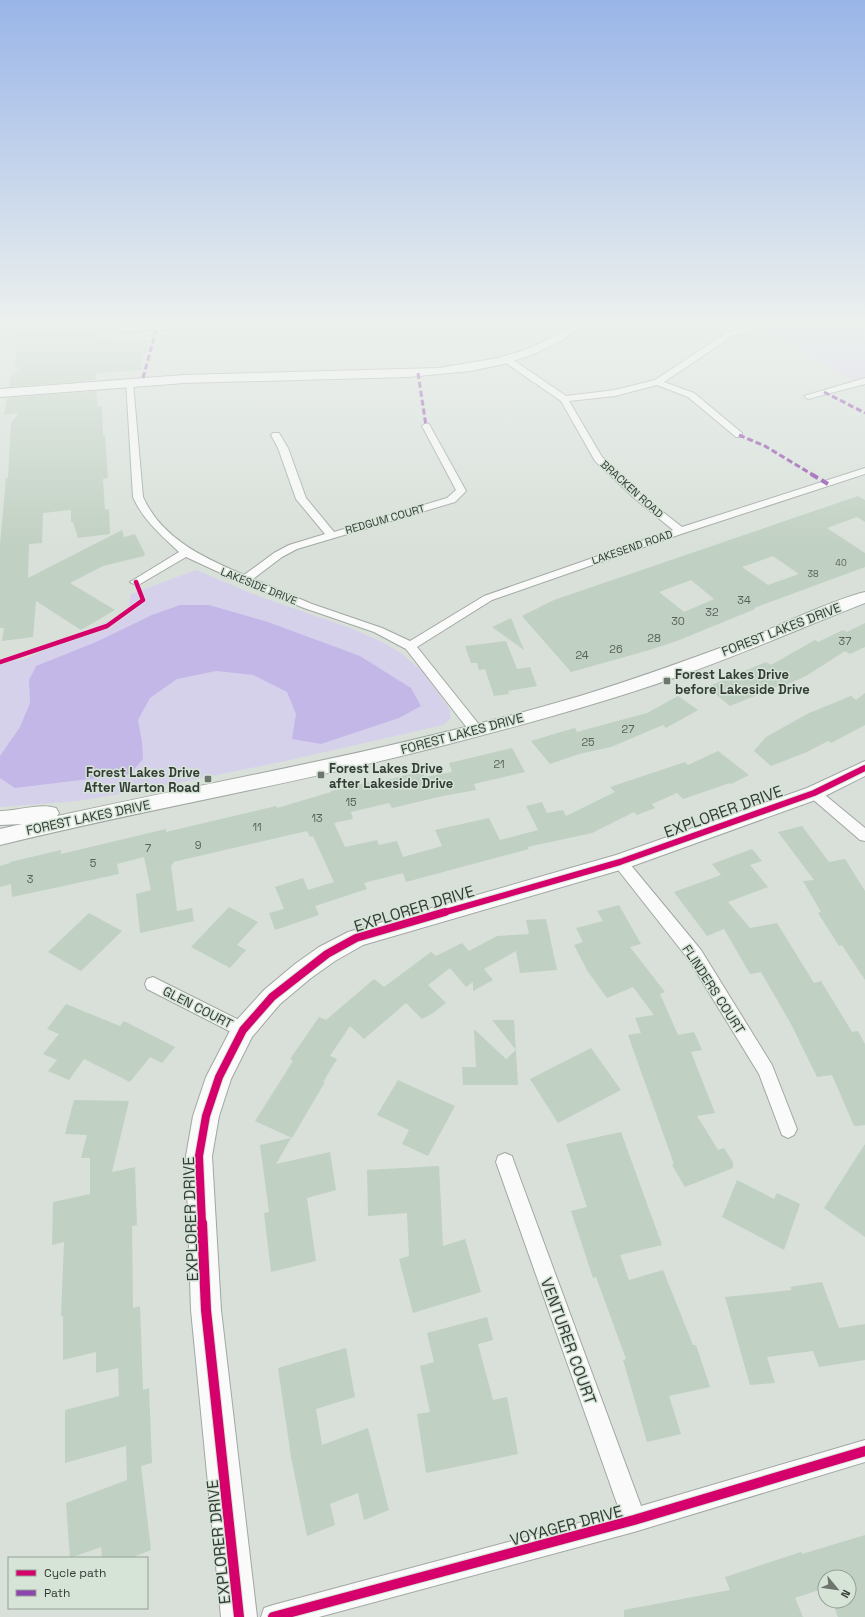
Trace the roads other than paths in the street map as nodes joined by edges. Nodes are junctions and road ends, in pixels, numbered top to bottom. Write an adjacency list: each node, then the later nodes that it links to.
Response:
1 (130, 397): 11 (street, LAKESIDE DRIVE)
2 (577, 397): 4 (street)
3 (694, 397): 7 (street)
4 (564, 399): 9 (street, BRACKEN ROAD)
5 (426, 426): 10 (street, REDGUM COURT)
6 (276, 435): 10 (street)
7 (739, 435)
8 (865, 471): 9 (street, LAKESEND ROAD)
9 (680, 531): 16 (street, LAKESEND ROAD)
10 (331, 535): 12 (street, REDGUM COURT)
11 (186, 552): 12 (street, LAKESIDE DRIVE); 13 (street)
12 (244, 580): 16 (street, LAKESIDE DRIVE)
13 (136, 582)
14 (865, 588): 17 (street, FOREST LAKES DRIVE)
15 (865, 597): 17 (street, FOREST LAKES DRIVE)
16 (410, 646): 17 (street, LAKESIDE DRIVE)
17 (474, 726): 20 (street, FOREST LAKES DRIVE); 22 (street, FOREST LAKES DRIVE)
18 (865, 768): 19 (street, EXPLORER DRIVE)
19 (814, 793): 21 (street); 23 (street, EXPLORER DRIVE)
20 (0, 818)
21 (865, 836)
22 (0, 837)
23 (620, 862): 25 (street, EXPLORER DRIVE); 26 (street, FLINDERS COURT)
24 (153, 984): 25 (street, GLEN COURT)
25 (243, 1030): 30 (street, EXPLORER DRIVE)
26 (788, 1129)
27 (505, 1162): 29 (street, VENTURER COURT)
28 (865, 1451): 29 (street, VOYAGER DRIVE)
29 (634, 1520): 31 (street, VOYAGER DRIVE)
30 (239, 1617)
31 (273, 1617)

